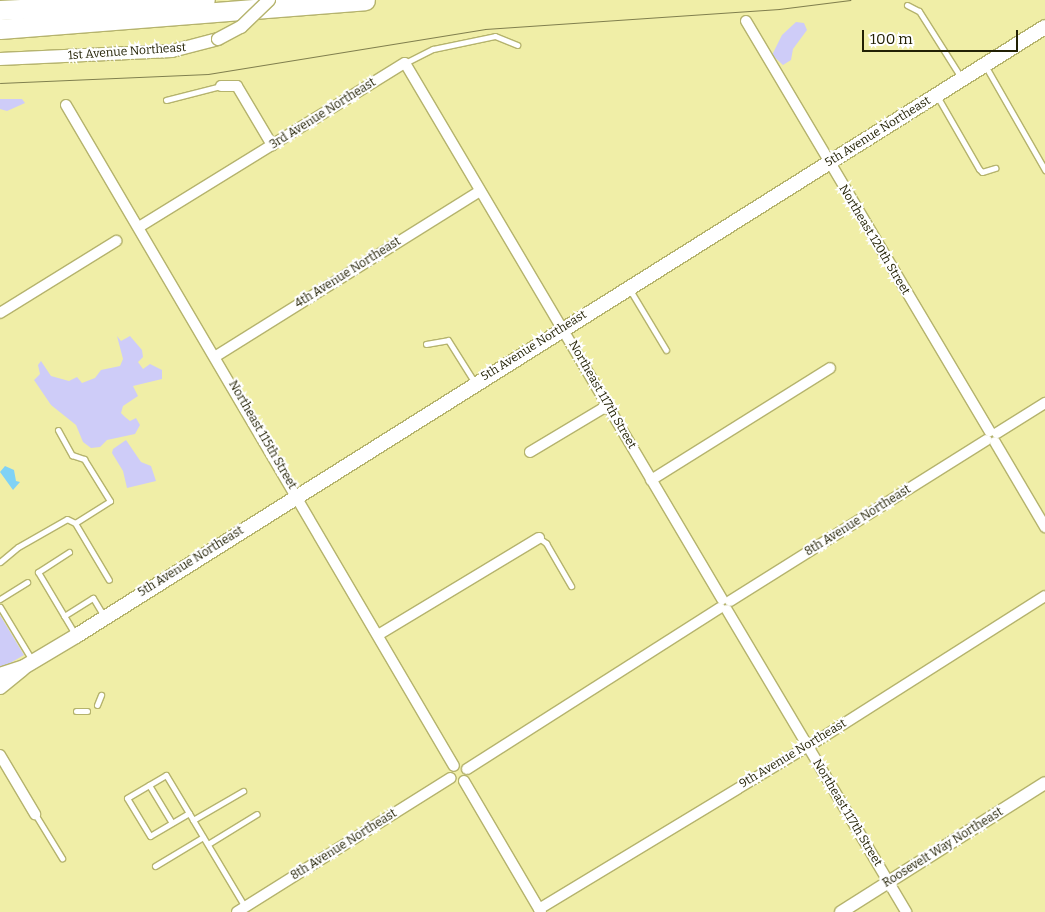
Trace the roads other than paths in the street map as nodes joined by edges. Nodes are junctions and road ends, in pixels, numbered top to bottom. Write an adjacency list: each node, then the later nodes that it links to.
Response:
1 (205, 0): 5 (highway)
2 (269, 0): 10 (street, 1st Avenue Northeast, bridge)
3 (365, 0): 8 (highway)
4 (907, 5): 13 (lane)
5 (0, 10)
6 (746, 21): 19 (street, Northeast 120th Street)
7 (1045, 27): 12 (main road, 5th Avenue Northeast)
8 (0, 28)
9 (517, 45): 11 (lane, 3rd Avenue Northeast)
10 (0, 60)
11 (405, 63): 18 (street, 3rd Avenue Northeast); 22 (street, Northeast 117th Street)
12 (985, 65): 13 (main road, 5th Avenue Northeast); 21 (lane)
13 (962, 80): 15 (main road, 5th Avenue Northeast)
14 (221, 86): 16 (lane); 18 (street)
15 (936, 96): 19 (main road, 5th Avenue Northeast); 20 (lane)
16 (166, 100)
17 (66, 105): 23 (street, Northeast 115th Street)
18 (272, 145): 23 (street, 3rd Avenue Northeast)
19 (828, 163): 25 (main road, 5th Avenue Northeast); 36 (street, Northeast 120th Street)
20 (994, 168)
21 (1045, 170)
22 (480, 190): 27 (street, Northeast 117th Street); 30 (street, 4th Avenue Northeast)
23 (139, 227): 30 (street, Northeast 115th Street)
24 (116, 242): 26 (street)
25 (628, 288): 27 (main road, 5th Avenue Northeast); 29 (lane)
26 (0, 313)
27 (563, 328): 32 (main road, 5th Avenue Northeast); 34 (street, Northeast 117th Street)
28 (426, 344): 32 (lane)
29 (666, 350)
30 (216, 356): 39 (street, Northeast 115th Street)
31 (830, 368): 38 (street)
32 (475, 384): 39 (main road, 5th Avenue Northeast)
33 (1045, 403): 36 (street, 8th Avenue Northeast)
34 (607, 406): 37 (street); 38 (street, Northeast 117th Street)
35 (58, 430): 40 (lane)
36 (992, 437): 41 (street, Northeast 120th Street); 50 (street, 8th Avenue Northeast)
37 (530, 452)
38 (651, 480): 50 (street, Northeast 117th Street)
39 (298, 496): 53 (main road, 5th Avenue Northeast); 54 (street, Northeast 115th Street)
40 (75, 523): 44 (lane); 45 (lane)
41 (1045, 527)
42 (540, 538): 47 (lane); 54 (street)
43 (69, 552): 52 (lane)
44 (0, 562)
45 (109, 580)
46 (27, 582): 49 (lane)
47 (571, 586)
48 (1045, 596): 63 (street, 9th Avenue Northeast)
49 (0, 599)
50 (725, 605): 63 (street, Northeast 117th Street); 66 (street, 8th Avenue Northeast)
51 (0, 607): 56 (lane)
52 (64, 616): 53 (lane); 55 (lane)
53 (106, 618): 55 (main road, 5th Avenue Northeast)
54 (378, 635): 65 (street, Northeast 115th Street)
55 (76, 636): 56 (main road, 5th Avenue Northeast)
56 (29, 664): 57 (main road, 5th Avenue Northeast); 58 (main road, 5th Avenue Northeast)
57 (0, 676)
58 (0, 687)
59 (101, 695): 60 (lane)
60 (97, 705)
61 (76, 711): 62 (lane)
62 (87, 711)
63 (806, 746): 81 (street, Northeast 117th Street); 83 (street, 9th Avenue Northeast)
64 (0, 755): 73 (street)
65 (454, 766): 66 (street); 67 (street)
66 (466, 769): 68 (street)
67 (451, 778): 68 (street); 82 (street, 8th Avenue Northeast)
68 (464, 781): 83 (street)
69 (1045, 783): 81 (street, Roosevelt Way Northeast)
70 (149, 785): 72 (lane); 76 (lane); 76 (lane)
71 (243, 791): 75 (lane)
72 (189, 813): 75 (lane); 76 (lane)
73 (35, 814): 79 (lane)
74 (257, 814): 78 (lane)
75 (193, 820): 77 (lane)
76 (172, 823)
77 (203, 837): 78 (lane); 80 (lane)
78 (208, 844): 82 (lane)
79 (62, 858)
80 (155, 866)
81 (888, 882): 84 (street, Roosevelt Way Northeast); 85 (street, Northeast 117th Street)
82 (241, 909)
83 (540, 910)
84 (840, 912)
85 (906, 912)

